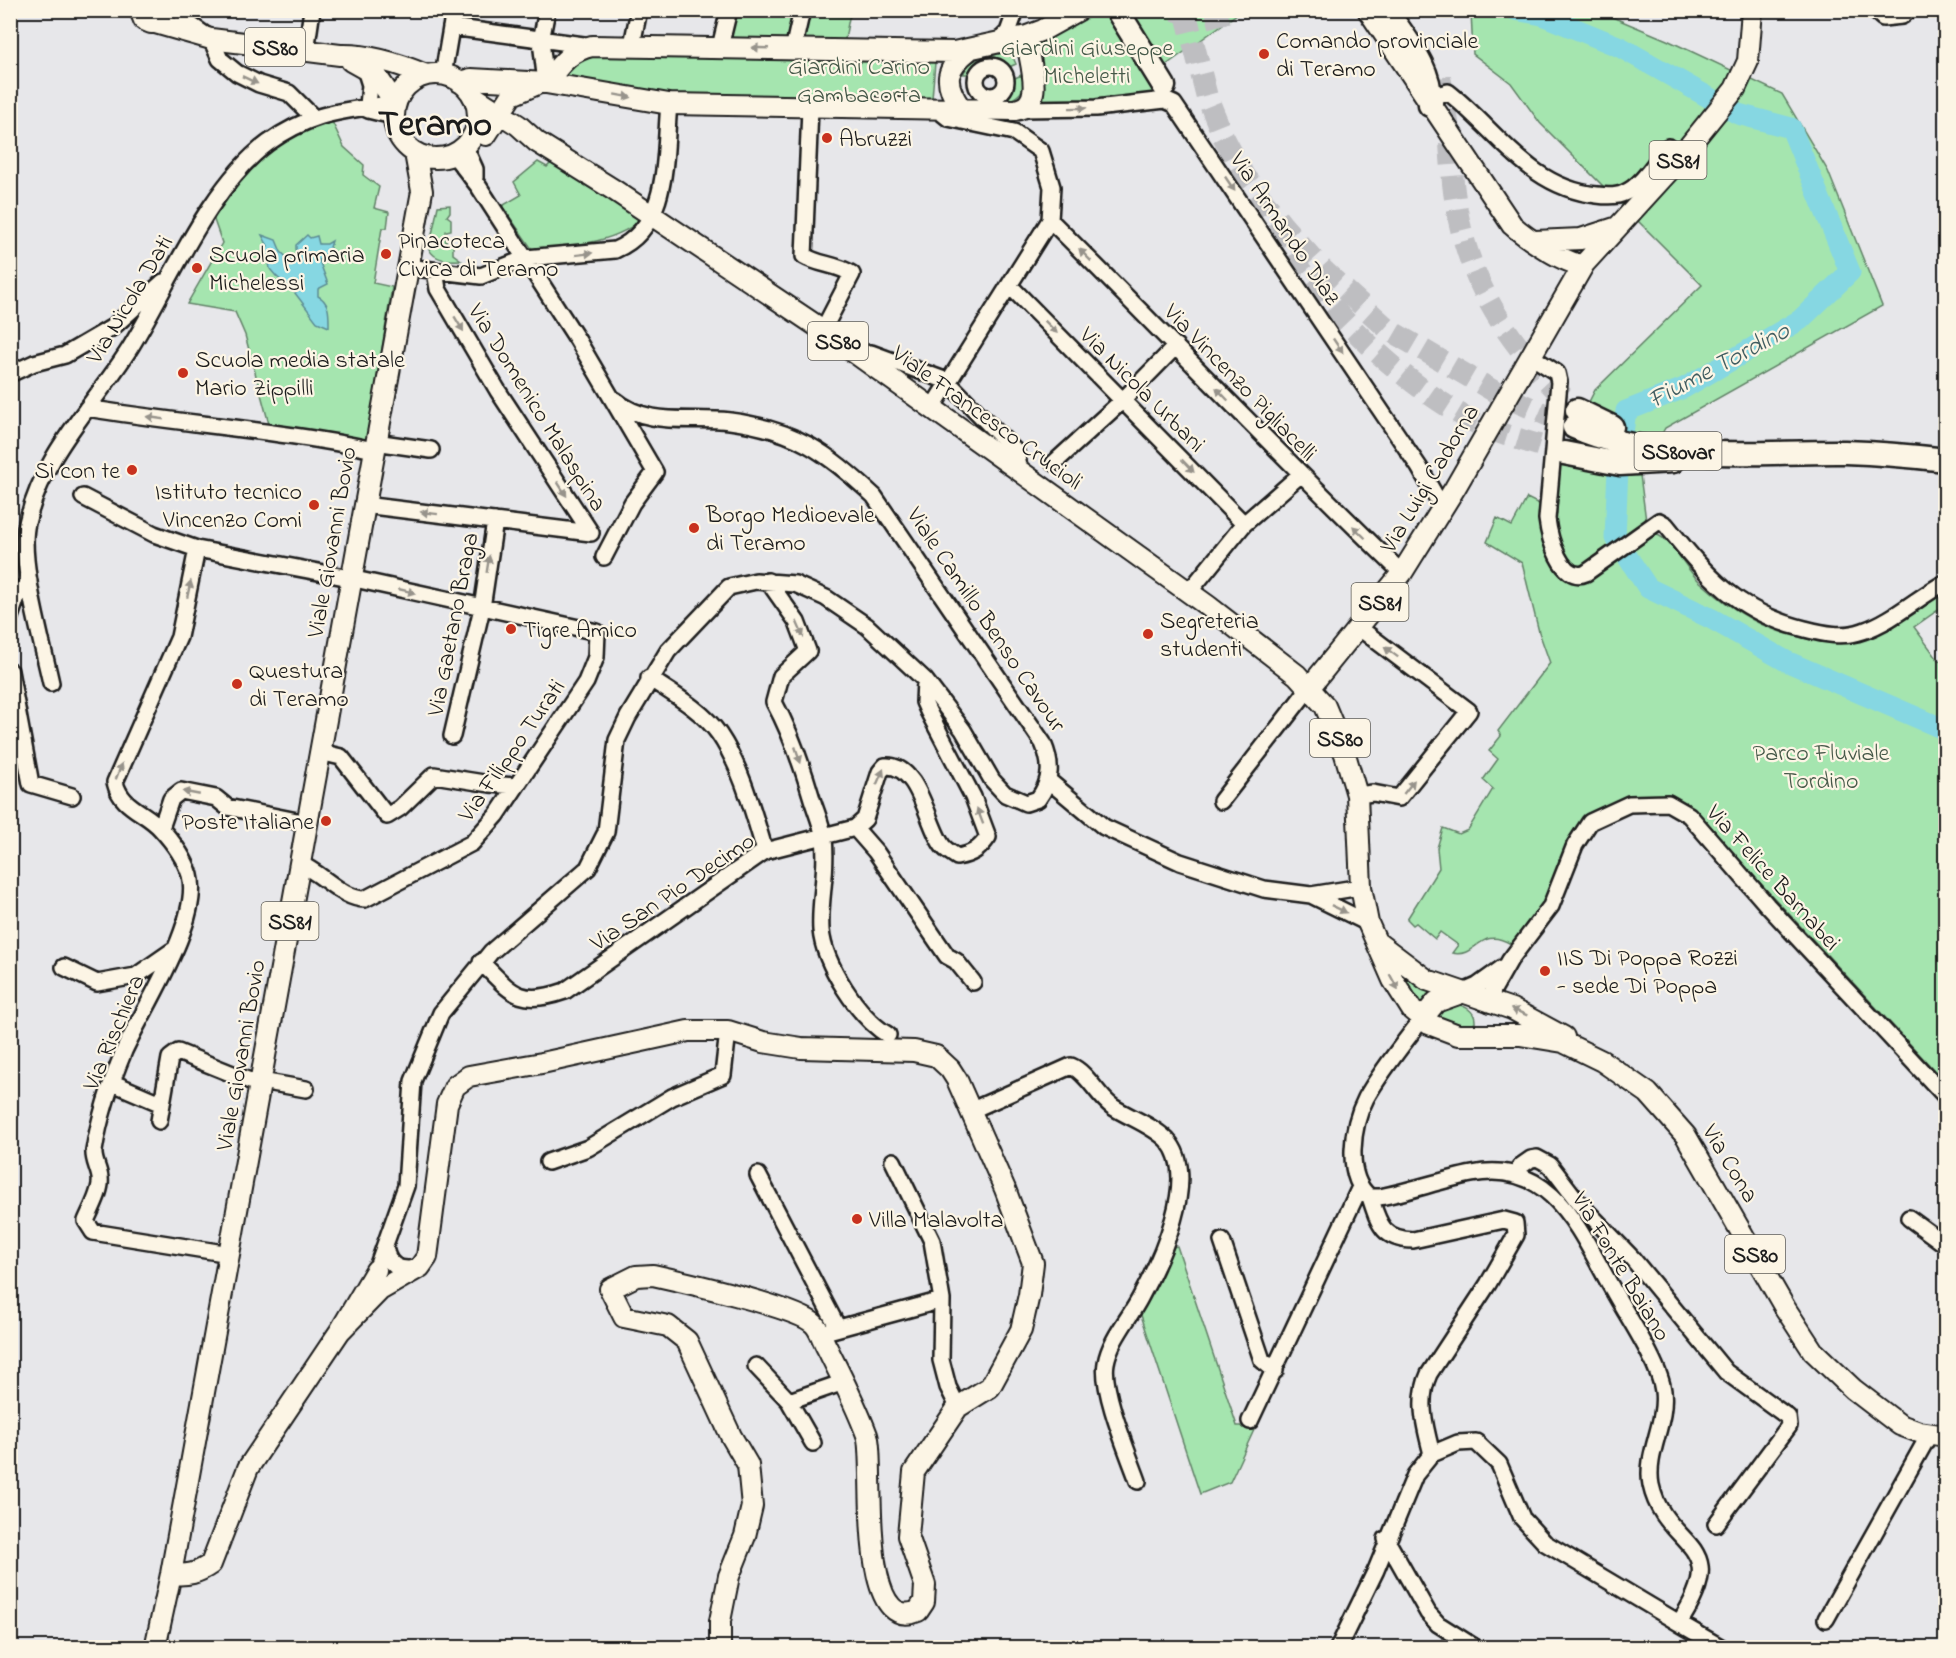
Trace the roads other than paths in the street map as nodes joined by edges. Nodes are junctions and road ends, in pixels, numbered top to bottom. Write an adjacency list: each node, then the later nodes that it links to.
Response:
1 (124, 10): 19 (main road, SS80)
2 (179, 10): 22 (street)
3 (312, 10): 29 (street)
4 (454, 10): 20 (street)
5 (547, 10): 23 (street)
6 (639, 10): 25 (street)
7 (729, 10): 27 (street)
8 (802, 10): 28 (street)
9 (1016, 10): 24 (street)
10 (1024, 10): 21 (street)
11 (1079, 10): 21 (main road)
12 (1117, 10): 36 (highway)
13 (1368, 10): 40 (main road)
14 (1386, 10): 40 (highway)
15 (1402, 10): 37 (highway)
16 (1752, 10): 57 (main road, Via Luigi Cadorna / SS81)
17 (1874, 10): 18 (street)
18 (1909, 10)
19 (154, 15): 22 (main road, SS80)
20 (451, 27): 23 (street); 34 (street)
21 (1021, 37): 24 (main road); 45 (main road)
22 (211, 39): 29 (main road, SS80); 48 (street, one-way to 48)
23 (541, 41): 26 (street); 35 (street)
24 (996, 44): 30 (main road)
25 (632, 45): 26 (main road); 27 (main road)
26 (592, 46): 32 (main road)
27 (720, 47): 28 (main road, one-way to 27)
28 (794, 50): 30 (main road)
29 (306, 51): 31 (main road, SS80)
30 (962, 51): 42 (main road); 46 (main road)
31 (340, 56): 33 (main road, SS80); 34 (main road, SS80)
32 (566, 57): 35 (main road); 38 (main road)
33 (364, 66): 41 (street); 44 (main road, SS80)
34 (451, 82): 35 (main road); 44 (main road); 47 (main road, Viale Francesco Crucioli / SS80); 50 (main road)
35 (542, 83): 38 (main road); 47 (main road)
36 (1164, 86)
37 (1446, 86): 40 (street); 51 (street)
38 (576, 87): 39 (main road, one-way to 39)
39 (669, 104): 43 (main road); 54 (street)
40 (1430, 105): 57 (main road)
41 (362, 106): 44 (street, Via Nicola Dati); 48 (street, Via Nicola Dati)
42 (960, 107): 45 (main road); 46 (main road)
43 (810, 108): 46 (main road); 62 (street)
44 (394, 109): 52 (main road)
45 (1020, 109): 81 (street, Via Armando Diaz, one-way to 81)
46 (938, 110): 55 (street)
47 (501, 114): 49 (main road, Viale Francesco Crucioli / SS80); 50 (main road)
48 (313, 117): 60 (street, Via Nicola Dati)
49 (537, 142): 50 (main road, Viale Francesco Crucioli / SS80); 54 (main road, Viale Francesco Crucioli / SS80)
50 (464, 147): 52 (main road); 53 (main road, SS81); 56 (street)
51 (1668, 147)
52 (415, 153): 53 (main road, SS81)
53 (422, 191): 58 (main road, Viale Giovanni Bovio / SS81)
54 (652, 217): 56 (street, one-way to 54); 62 (main road, Viale Francesco Crucioli / SS80)
55 (1050, 220): 61 (street); 63 (street, Via Vincenzo Pigliacelli, one-way to 55)
56 (526, 258): 59 (street); 68 (street)
57 (1578, 258): 65 (main road, Via Luigi Cadorna / SS81)
58 (407, 267): 59 (street); 73 (main road, Viale Giovanni Bovio / SS81)
59 (435, 271): 86 (street, Via Domenico Malaspina, one-way to 86)
60 (172, 274): 66 (street); 70 (street, Via Nicola Dati)
61 (1010, 286): 67 (street); 69 (street, Via Nicola Urbani, one-way to 69)
62 (823, 330): 64 (main road, Viale Francesco Crucioli / SS80)
63 (1176, 346): 69 (street); 80 (street, Via Vincenzo Pigliacelli, one-way to 63)
64 (857, 355): 67 (street); 71 (main road, Viale Francesco Crucioli / SS80)
65 (1531, 356): 82 (main road, Via Luigi Cadorna / SS81); 94 (street)
66 (10, 374)
67 (946, 381): 71 (street); 79 (street)
68 (615, 400): 89 (street); 107 (street, Viale Camillo Benso Cavour)
69 (1123, 400): 78 (street); 87 (street, Via Nicola Urbani, one-way to 87)
70 (87, 408): 73 (street, one-way to 70); 93 (street, Via Nicola Dati)
71 (932, 408): 79 (main road, Viale Francesco Crucioli / SS80)
72 (1580, 421): 75 (highway)
73 (375, 446): 74 (street); 84 (main road, Viale Giovanni Bovio / SS81)
74 (430, 450)
75 (1746, 453): 76 (highway); 77 (highway, SS80var)
76 (1569, 454)
77 (1946, 460)
78 (1054, 463)
79 (1020, 471): 95 (main road, Viale Francesco Crucioli / SS80)
80 (1300, 476): 87 (street); 90 (street, Via Vincenzo Pigliacelli, one-way to 80)
81 (1429, 482): 82 (street); 85 (street, Via Armando Diaz)
82 (1455, 488): 85 (main road, Via Luigi Cadorna / SS81)
83 (83, 497): 88 (street)
84 (364, 505): 86 (street, one-way to 84); 91 (main road, Viale Giovanni Bovio / SS81)
85 (1440, 511): 90 (main road, Via Luigi Cadorna / SS81)
86 (495, 521): 97 (street, Via Gaetano Braga, one-way to 86)
87 (1244, 524): 95 (street)
88 (197, 549): 91 (street); 113 (street, Via Rischiera, one-way to 88)
89 (604, 557)
90 (1402, 573): 99 (main road, Via Luigi Cadorna / SS81)
91 (350, 578): 97 (street, one-way to 97); 106 (main road, Viale Giovanni Bovio / SS81)
92 (768, 580): 101 (street); 102 (street); 115 (street, one-way to 115)
93 (29, 581): 96 (street); 103 (street, Via Nicola Dati)
94 (1946, 582)
95 (1189, 592): 104 (main road, Viale Francesco Crucioli / SS80)
96 (14, 597): 98 (street)
97 (482, 608): 105 (street, Via Gaetano Braga); 108 (street, Via Filippo Turati)
98 (10, 617)
99 (1359, 627): 104 (main road, Via Luigi Cadorna / SS81); 109 (street, one-way to 99)
100 (10, 671): 110 (street)
101 (649, 678): 116 (street); 123 (street)
102 (925, 680): 107 (street); 114 (street, one-way to 102)
103 (51, 683)
104 (1310, 687): 109 (main road, SS80); 111 (street)
105 (452, 736)
106 (320, 752): 108 (street); 112 (main road, Viale Giovanni Bovio / SS81)
107 (1049, 781): 119 (street)
108 (514, 786): 117 (street, Via Filippo Turati)
109 (1357, 795): 118 (main road, SS80)
110 (72, 796)
111 (1221, 801)
112 (307, 823): 113 (street, one-way to 113); 117 (main road, Viale Giovanni Bovio / SS81)
113 (161, 828): 121 (street, Via Rischiera)
114 (855, 828): 115 (street, Via San Pio Decimo); 125 (street)
115 (824, 836): 116 (street, Via San Pio Decimo); 130 (street)
116 (765, 851): 123 (street, Via San Pio Decimo)
117 (300, 864): 134 (main road, Viale Giovanni Bovio / SS81)
118 (1361, 887): 119 (street); 120 (main road, SS80)
119 (1311, 895): 120 (street, one-way to 120)
120 (1371, 931): 126 (main road, SS80); 128 (main road, SS80, one-way to 128)
121 (173, 951): 124 (street); 133 (street, Via Rischiera)
122 (1510, 960): 126 (street, Via Felice Barnabei); 127 (street, Via Felice Barnabei); 136 (street, Via Felice Barnabei)
123 (481, 962): 149 (street)
124 (64, 967)
125 (972, 982)
126 (1461, 993): 127 (main road, Via Cona / SS80); 128 (main road)
127 (1490, 1004): 131 (main road); 132 (main road, Via Cona / SS80, one-way to 127)
128 (1422, 1019): 131 (main road, Via Cona / SS80); 144 (street)
129 (728, 1031): 138 (main road); 141 (street); 149 (main road)
130 (888, 1035)
131 (1478, 1036): 132 (main road, Via Cona / SS80)
132 (1580, 1050): 158 (main road, Via Cona / SS80)
133 (113, 1083): 137 (street); 148 (street, Via Rischiera)
134 (261, 1083): 135 (street); 137 (street); 148 (main road, Viale Giovanni Bovio / SS81)
135 (306, 1089)
136 (1942, 1089)
137 (162, 1104): 139 (street)
138 (970, 1110): 156 (main road); 161 (street)
139 (159, 1121)
140 (893, 1161): 150 (street)
141 (548, 1162)
142 (758, 1174): 151 (street)
143 (1516, 1174): 144 (street, Via Fonte Baiano); 162 (street); 166 (street, Via Fonte Baiano)
144 (1365, 1192): 153 (street); 160 (street)
145 (1909, 1218): 147 (street)
146 (1222, 1241): 153 (street)
147 (1946, 1245)
148 (230, 1254): 164 (main road, Viale Giovanni Bovio / SS81)
149 (387, 1273): 164 (main road)
150 (942, 1300): 151 (street); 156 (street)
151 (829, 1331): 154 (main road); 168 (main road)
152 (756, 1366): 155 (street)
153 (1275, 1371): 157 (street)
154 (844, 1382): 155 (street); 156 (main road)
155 (789, 1401): 159 (street)
156 (958, 1407)
157 (1250, 1421)
158 (1937, 1435): 165 (street)
159 (813, 1443)
160 (1432, 1454): 163 (street); 166 (street)
161 (1138, 1481)
162 (1716, 1524)
163 (1386, 1539): 169 (street); 170 (street)
164 (171, 1574): 167 (main road, SS81)
165 (1826, 1619)
166 (1678, 1623): 171 (street)
167 (155, 1647)
168 (720, 1647)
169 (1338, 1647)
170 (1476, 1647)
171 (1722, 1647)

